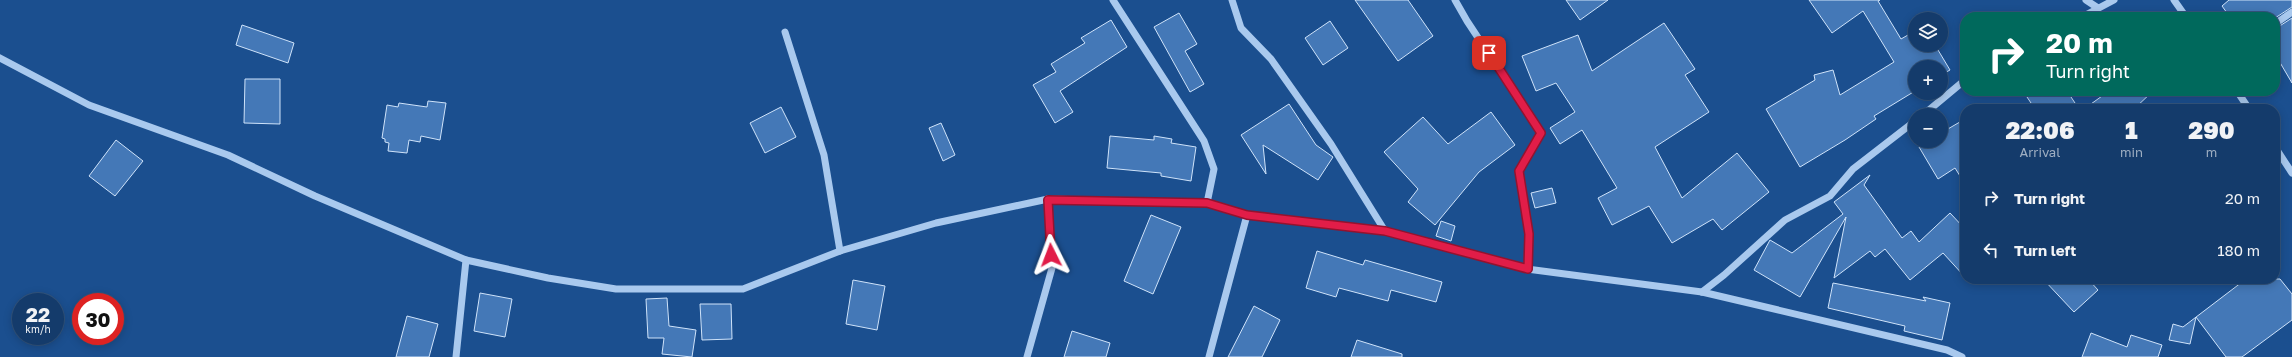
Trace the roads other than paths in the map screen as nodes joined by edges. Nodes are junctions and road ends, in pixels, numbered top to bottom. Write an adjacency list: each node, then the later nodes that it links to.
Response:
1 (1113, 0): 20 (street)
2 (1232, 0): 22 (street)
3 (1455, 0): 25 (street)
4 (2086, 0): 7 (street)
5 (2114, 0): 7 (street)
6 (2174, 0): 9 (street)
7 (2098, 8): 8 (street)
8 (2091, 12)
9 (2182, 12)
10 (2292, 12): 11 (street)
11 (2280, 20)
12 (785, 32): 23 (street)
13 (0, 58): 24 (street)
14 (1960, 84): 15 (street)
15 (1931, 108)
16 (1908, 127): 26 (street)
17 (2280, 154): 18 (street)
18 (2292, 172)
19 (1048, 200): 20 (street); 23 (street); 28 (street)
20 (1207, 203): 21 (street)
21 (1247, 215): 22 (street); 29 (street)
22 (1385, 231): 25 (street)
23 (840, 251): 24 (street)
24 (466, 260): 27 (street)
25 (1528, 269): 26 (street)
26 (1702, 292): 30 (street)
27 (456, 357)
28 (1027, 357)
29 (1209, 357)
30 (1962, 357)

